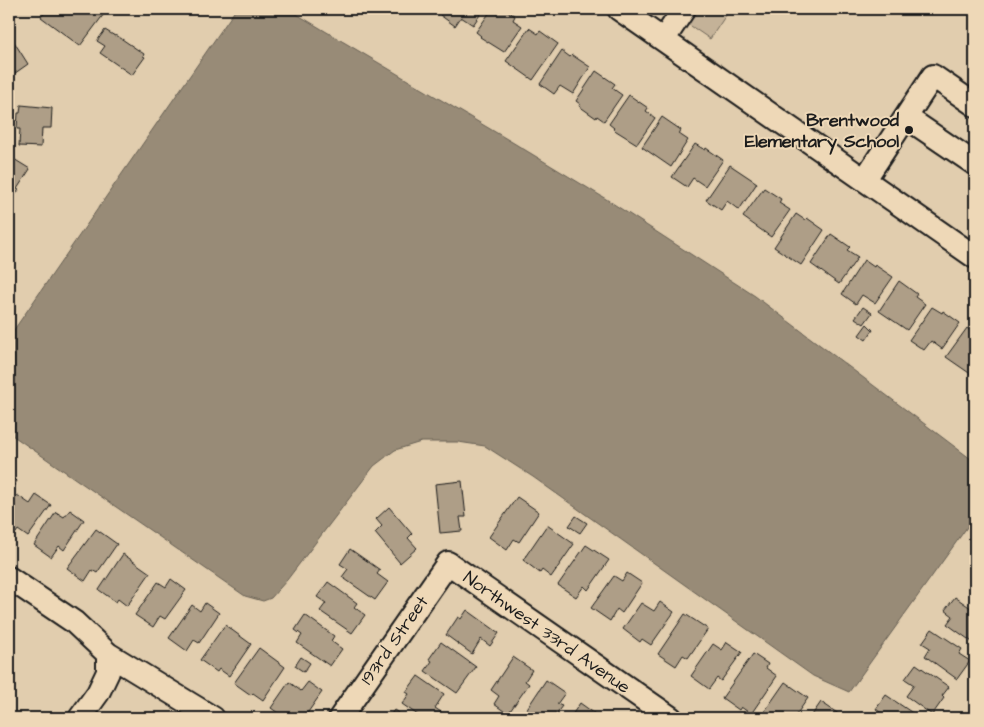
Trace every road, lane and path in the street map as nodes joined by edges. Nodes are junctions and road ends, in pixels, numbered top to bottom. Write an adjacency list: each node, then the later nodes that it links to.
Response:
1 (619, 9): 3 (street)
2 (684, 9): 3 (street)
3 (664, 39): 7 (street)
4 (975, 105): 5 (street)
5 (906, 117): 6 (street); 7 (street)
6 (975, 164)
7 (864, 179): 8 (street)
8 (975, 257)
9 (448, 563): 14 (street, 193rd Street); 15 (street, Northwest 33rd Avenue)
10 (9, 578): 11 (street)
11 (108, 654): 12 (street); 13 (street)
12 (80, 718)
13 (213, 718)
14 (340, 718)
15 (671, 718)

